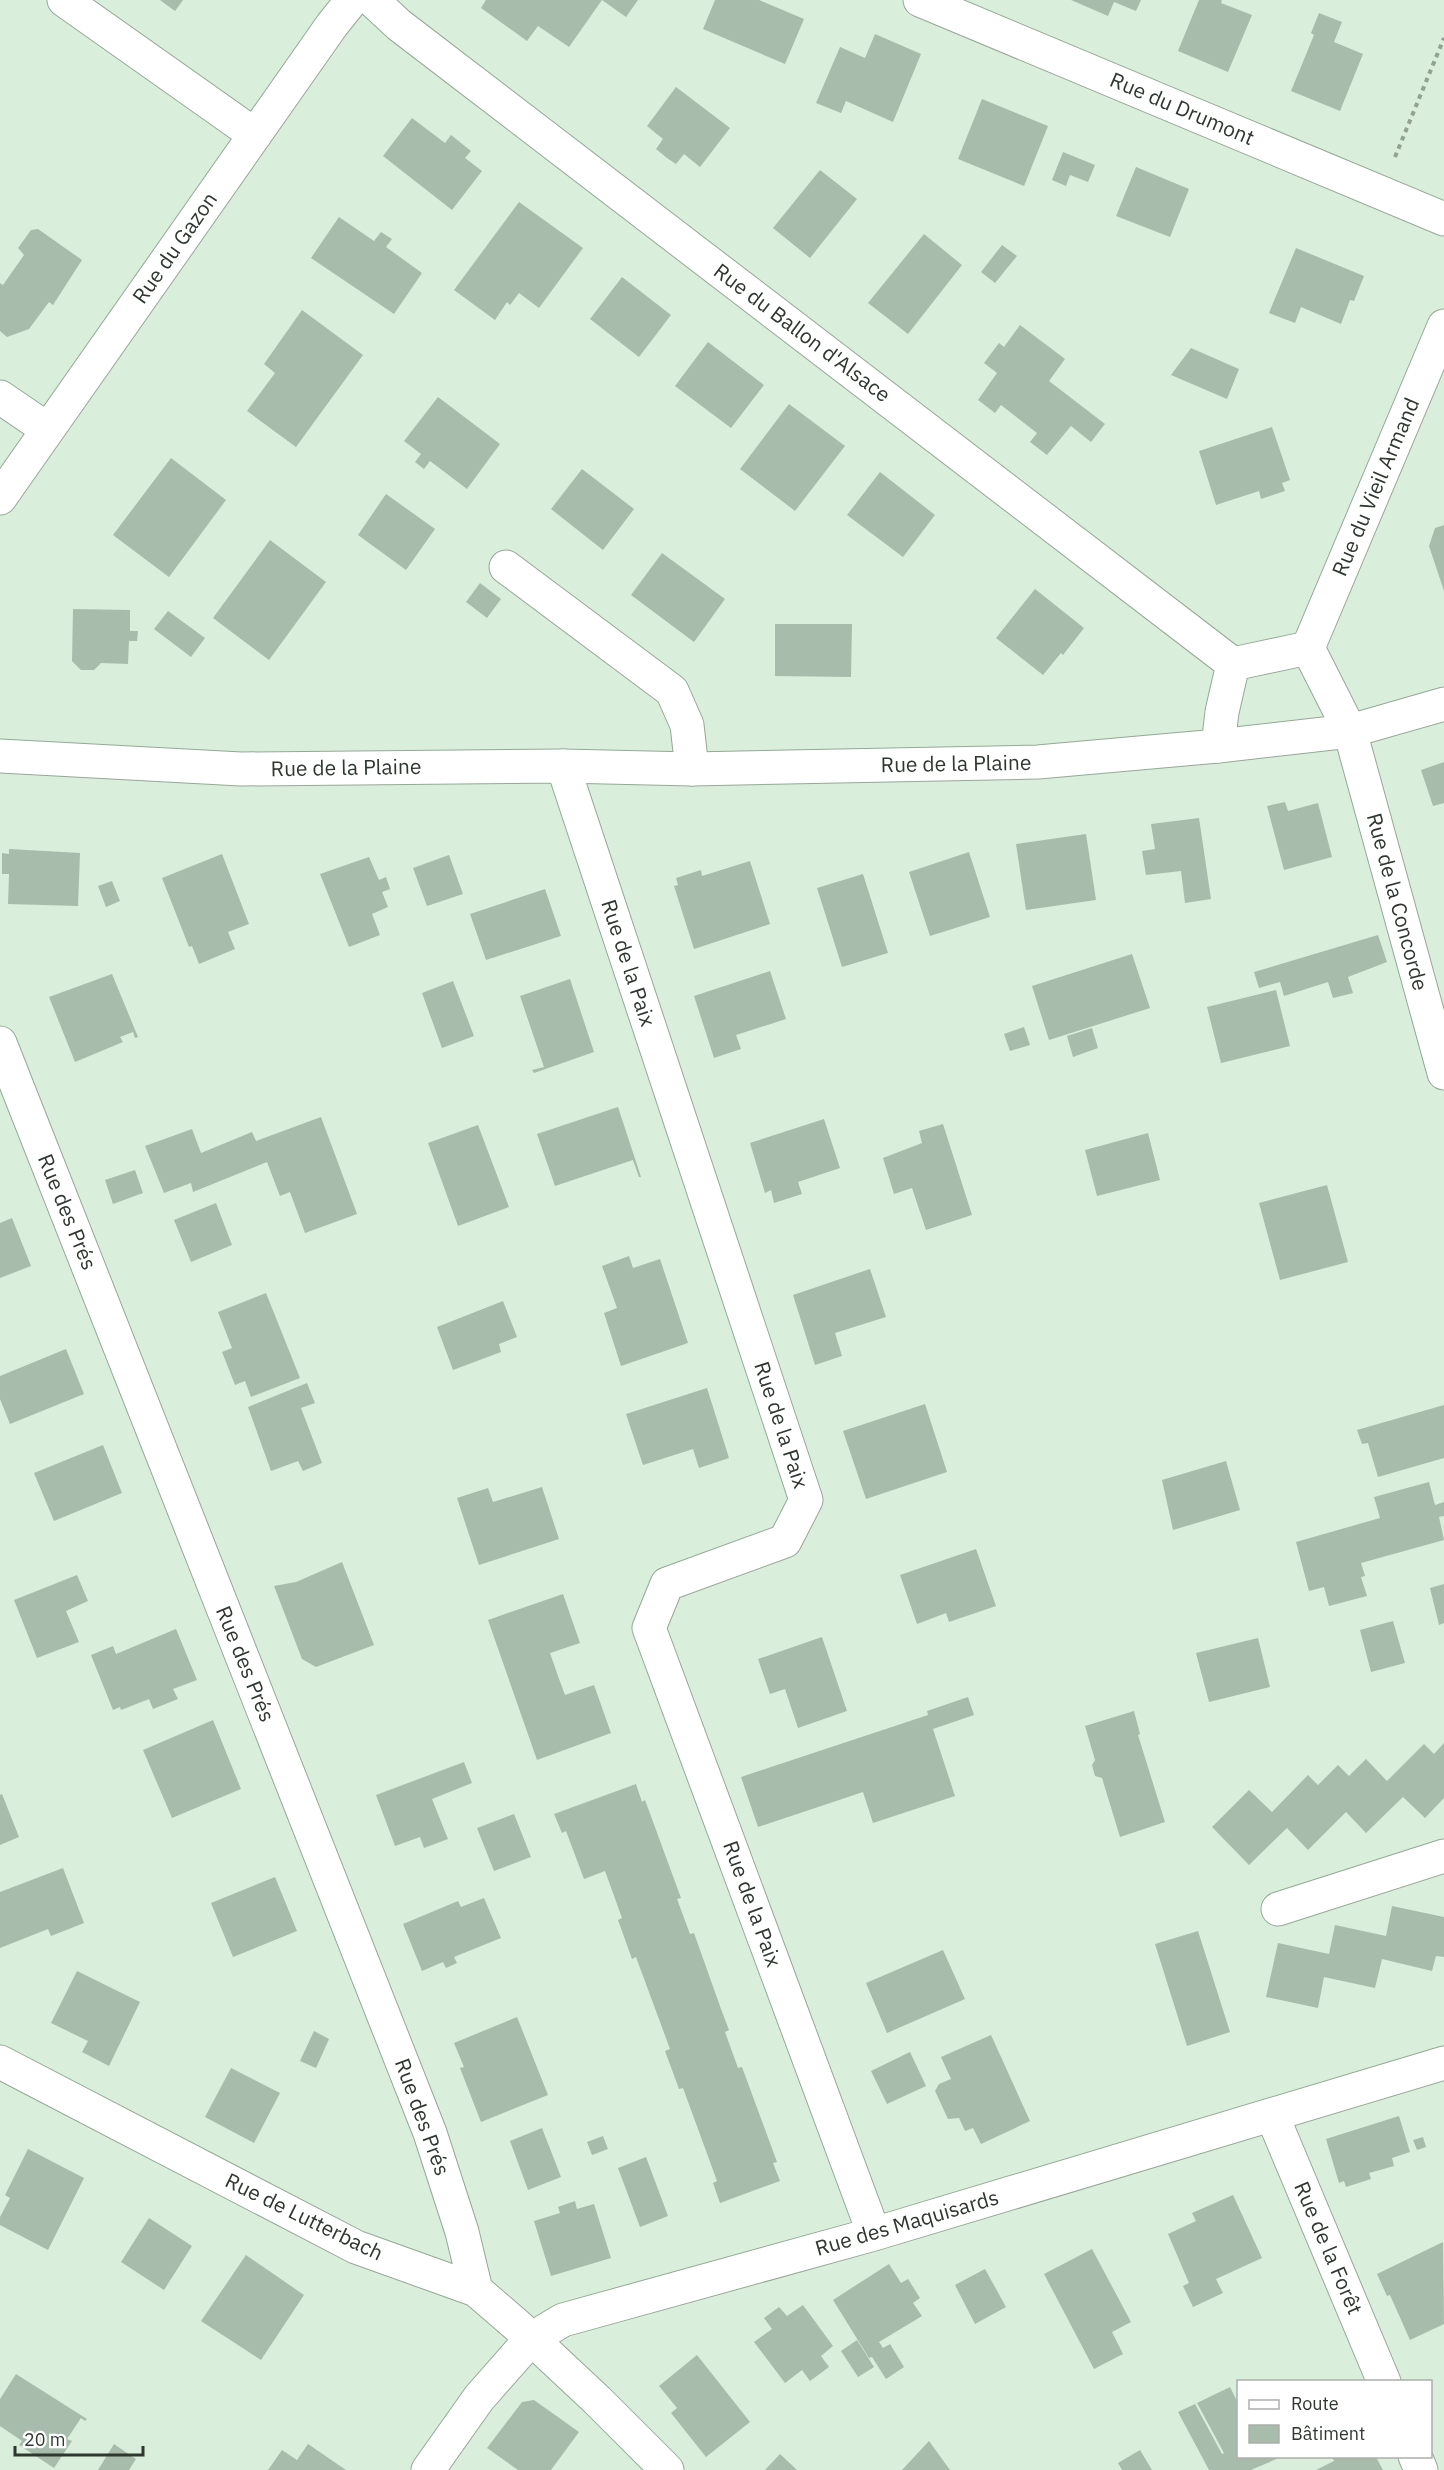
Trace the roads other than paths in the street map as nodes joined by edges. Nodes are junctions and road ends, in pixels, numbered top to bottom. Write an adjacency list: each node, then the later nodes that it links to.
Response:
1 (63, 0): 5 (street)
2 (352, 0): 5 (street, Rue du Gazon)
3 (372, 0): 13 (street, Rue du Ballon d'Alsace)
4 (921, 0): 6 (street, Rue du Drumont)
5 (255, 135): 9 (street, Rue du Gazon)
6 (1444, 219)
7 (1444, 326): 12 (street, Rue du Vieil Armand)
8 (0, 397): 9 (street)
9 (48, 429): 10 (street, Rue du Gazon)
10 (0, 498)
11 (506, 567): 19 (street)
12 (1308, 648): 13 (street); 15 (street)
13 (1233, 664): 16 (street)
14 (1444, 704): 15 (street, Rue de la Plaine)
15 (1350, 731): 16 (street, Rue de la Plaine); 21 (street, Rue de la Concorde)
16 (1218, 746): 19 (street, Rue de la Plaine)
17 (0, 756): 18 (street, Rue de la Plaine)
18 (563, 766): 19 (street, Rue de la Plaine); 27 (street, Rue de la Paix)
19 (693, 769)
20 (0, 1042): 28 (street, Rue des Prés)
21 (1444, 1073)
22 (1444, 1856): 23 (street)
23 (1278, 1909)
24 (0, 2061): 28 (street, Rue de Lutterbach)
25 (1444, 2063): 26 (street, Rue des Maquisards)
26 (1272, 2115): 27 (street, Rue des Maquisards); 30 (street, Rue de la Forêt)
27 (874, 2234): 29 (street, Rue des Maquisards)
28 (476, 2290): 29 (street, Rue de Lutterbach)
29 (531, 2339): 31 (street, Rue des Maquisards); 32 (street, Rue de Lutterbach)
30 (1383, 2380)
31 (428, 2470)
32 (667, 2470)

